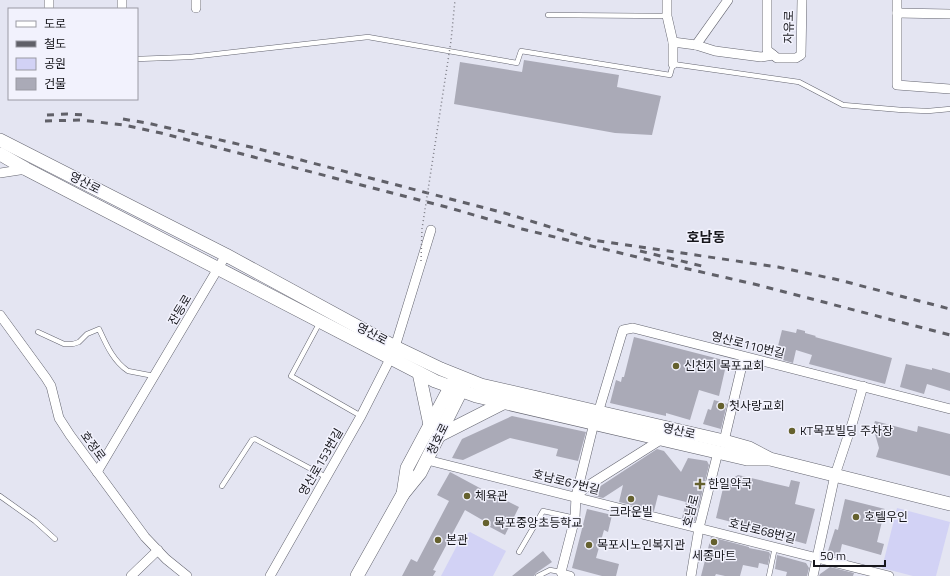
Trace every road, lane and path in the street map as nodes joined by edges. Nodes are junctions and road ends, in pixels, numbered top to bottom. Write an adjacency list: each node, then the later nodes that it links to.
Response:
1 (454, 0): 24 (path, bridge)
2 (667, 0): 10 (street)
3 (728, 0): 12 (street)
4 (767, 0): 13 (street, 자유로)
5 (802, 0): 13 (street, 자유로)
6 (898, 0): 7 (street)
7 (897, 13): 8 (street); 16 (street)
8 (950, 14)
9 (548, 15): 10 (lane)
10 (667, 16): 11 (street)
11 (673, 42): 12 (street); 15 (street)
12 (696, 45): 13 (street)
13 (770, 52)
14 (138, 59): 15 (lane)
15 (673, 64): 17 (lane)
16 (950, 89)
17 (950, 109)
18 (0, 140): 23 (street, 영산로)
19 (0, 154): 20 (street, 영산로)
20 (26, 169): 21 (street); 25 (street, 영산로)
21 (0, 173)
22 (431, 230): 24 (street, 영산로153번길)
23 (226, 255): 25 (street, 잔등로); 29 (street, 영산로)
24 (421, 261): 29 (street, 영산로153번길)
25 (219, 269): 27 (street, 영산로); 32 (street, 잔등로)
26 (0, 316): 44 (street, 호정로)
27 (320, 322): 29 (street, 영산로); 37 (lane)
28 (38, 332): 32 (lane)
29 (392, 353): 31 (street, 영산로); 33 (street, 영산로); 37 (street, 영산로153번길)
30 (744, 357): 34 (street, 영산로110번길); 38 (street, 영산로110번길); 42 (street, 호남로)
31 (419, 373): 33 (street, 영산로); 39 (street)
32 (154, 376): 44 (street, 잔등로)
33 (459, 383): 35 (street, 영산로); 38 (street, 영산로); 39 (street, 청호로); 40 (street, 청호로)
34 (863, 386): 36 (street, 영산로110번길); 45 (street)
35 (505, 402): 38 (street, 영산로); 40 (street)
36 (950, 409)
37 (361, 416): 46 (street, 영산로153번길)
38 (596, 418): 41 (street, 영산로); 42 (street, 영산로); 50 (street)
39 (430, 425): 48 (street, 청호로)
40 (440, 435): 43 (street, 청호로)
41 (662, 439): 42 (street, 영산로); 50 (street)
42 (721, 447): 45 (street, 영산로); 53 (street, 호남로)
43 (427, 460): 48 (street, 청호로); 50 (street, 호남로67번길)
44 (97, 472): 56 (street, 호정로)
45 (835, 475): 51 (street, 영산로); 58 (street)
46 (326, 478): 47 (lane); 62 (street, 영산로153번길)
47 (222, 486)
48 (403, 494): 63 (street, 청호로)
49 (0, 496): 54 (lane)
50 (576, 496): 52 (street); 53 (street, 호남로67번길)
51 (950, 504)
52 (574, 518): 57 (lane); 59 (street)
53 (699, 528): 55 (street, 호남로68번길); 66 (street, 호남로)
54 (55, 539)
55 (775, 547): 58 (street, 호남로68번길); 67 (lane)
56 (158, 550): 60 (street); 61 (street, 호정로)
57 (519, 552)
58 (817, 558): 68 (street); 69 (street, 호남로68번길)
59 (561, 572): 64 (lane); 65 (street)
60 (131, 576)
61 (187, 576)
62 (270, 576)
63 (357, 576)
64 (538, 576)
65 (570, 576)
66 (690, 576)
67 (769, 576)
68 (813, 576)
69 (889, 576)

